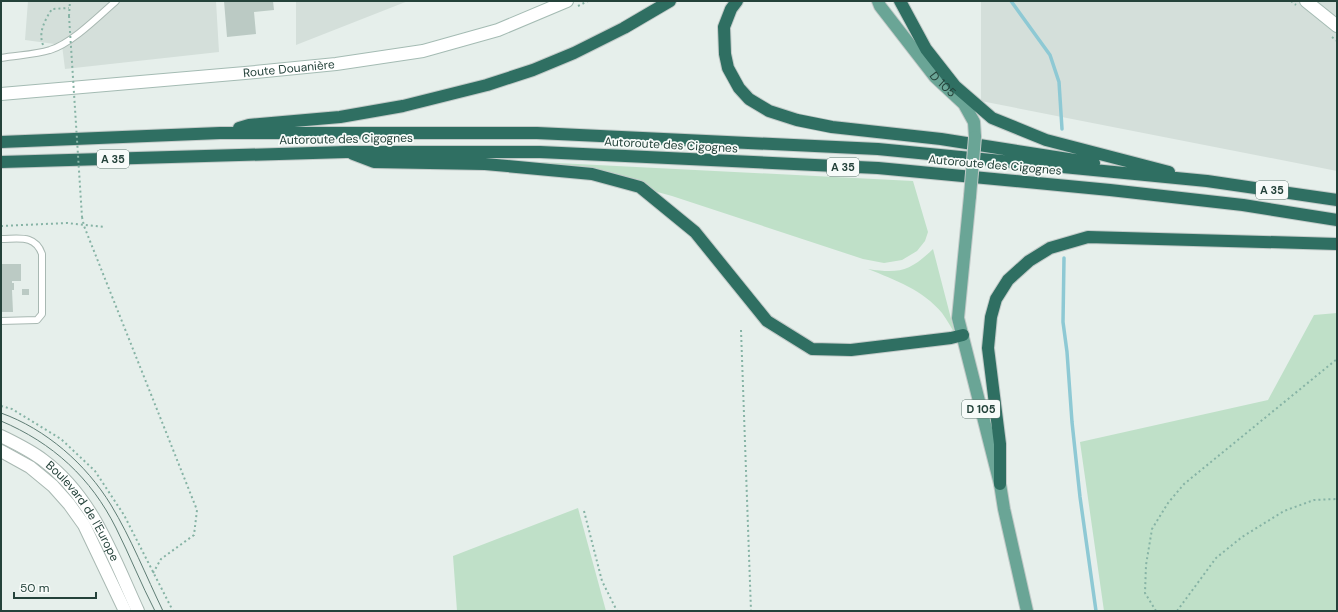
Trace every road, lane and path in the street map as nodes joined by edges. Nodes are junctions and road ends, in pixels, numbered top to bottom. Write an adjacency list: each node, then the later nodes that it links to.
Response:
1 (70, 1): 9 (path)
2 (116, 1): 14 (lane)
3 (567, 1): 17 (main road, Route Douanière)
4 (670, 1): 18 (highway)
5 (737, 1): 22 (highway)
6 (900, 1): 22 (highway)
7 (1306, 1): 11 (main road)
8 (879, 3): 32 (main road, D 105 / D 105, bridge)
9 (70, 8): 13 (path); 26 (path, bridge)
10 (73, 26): 12 (path)
11 (1337, 26)
12 (67, 32)
13 (49, 44)
14 (1, 58)
15 (72, 78): 16 (path)
16 (80, 78)
17 (1, 94)
18 (220, 133): 19 (highway, Autoroute des Cigognes / A 35); 22 (highway, Autoroute des Cigognes / A 35)
19 (1, 142)
20 (346, 152): 21 (highway, Autoroute des Cigognes / A 35); 24 (highway, Autoroute des Cigognes / A 35); 32 (highway)
21 (1, 162)
22 (1207, 181): 23 (highway, Autoroute des Cigognes / A 35)
23 (1337, 200)
24 (1337, 220)
25 (1, 226): 26 (path)
26 (84, 226): 27 (path); 40 (path)
27 (105, 228)
28 (1, 239): 30 (lane)
29 (1337, 244): 37 (highway)
30 (1, 321)
31 (740, 330): 45 (path)
32 (962, 335): 37 (main road, D 105)
33 (1337, 359): 47 (path)
34 (1, 406): 40 (path)
35 (1, 436): 42 (main road, Boulevard de l'Europe)
36 (1, 451): 41 (main road, Boulevard de l'Europe)
37 (1000, 484): 46 (main road, D 105)
38 (1337, 499): 48 (path)
39 (584, 511): 44 (path)
40 (153, 573): 43 (path)
41 (125, 611)
42 (138, 611)
43 (173, 611)
44 (617, 611)
45 (751, 611)
46 (1027, 611)
47 (1156, 611)
48 (1176, 611)

